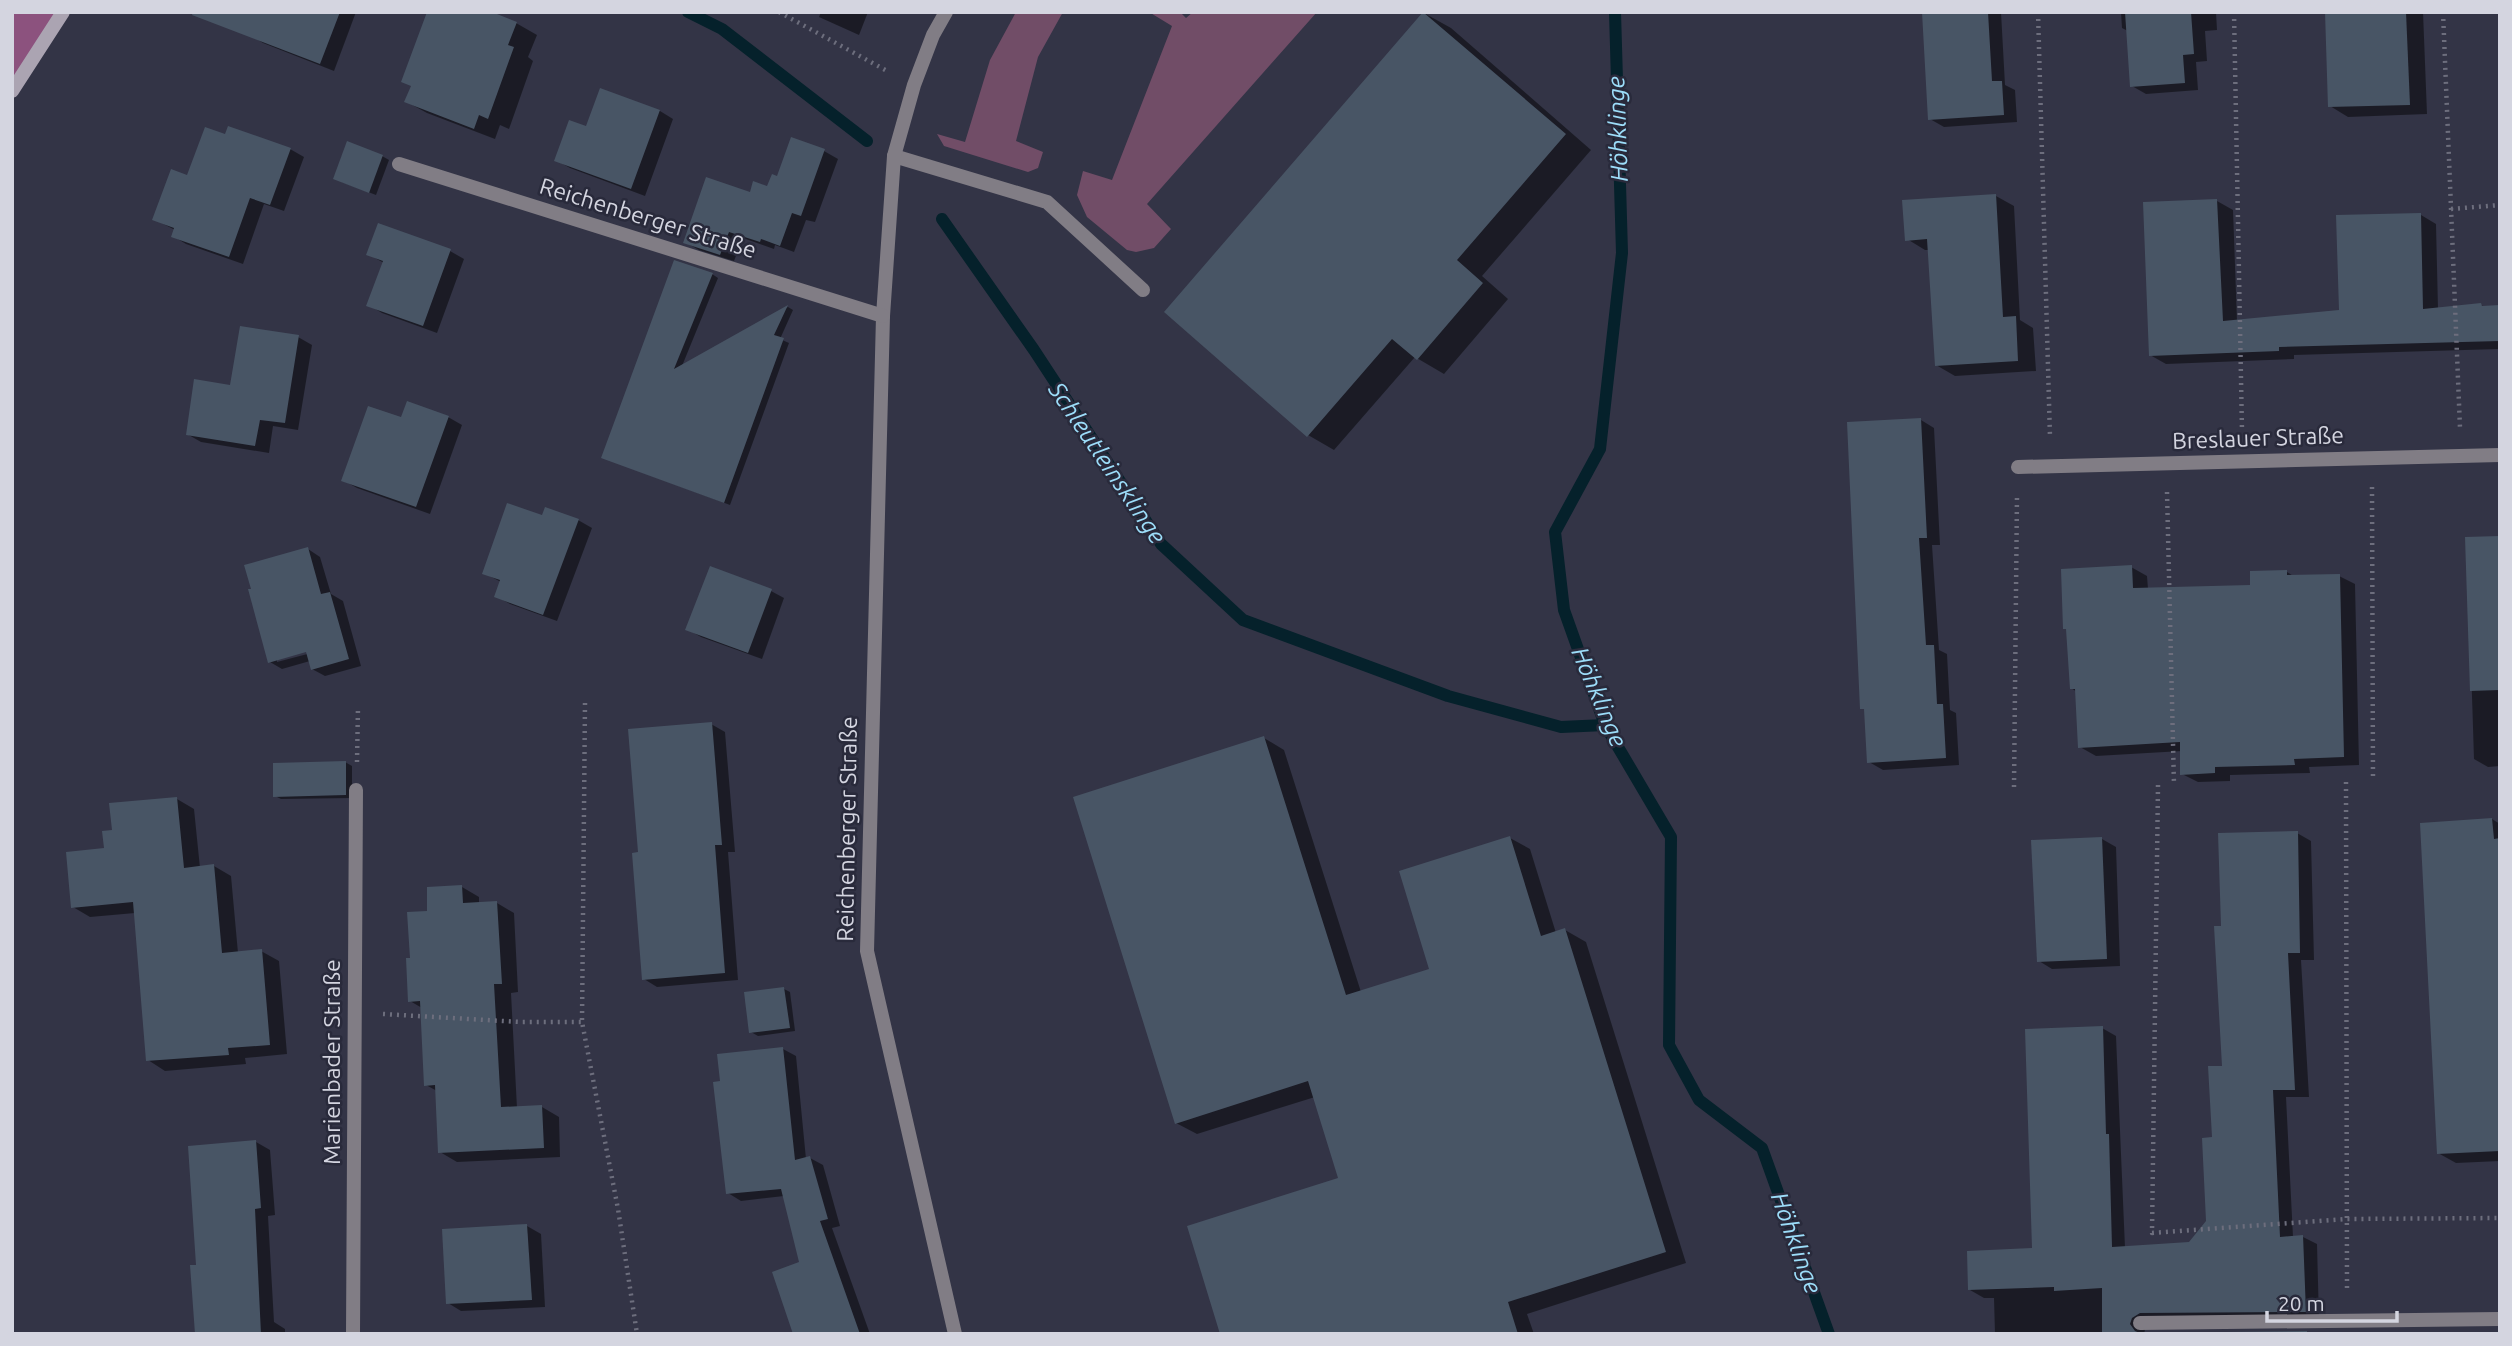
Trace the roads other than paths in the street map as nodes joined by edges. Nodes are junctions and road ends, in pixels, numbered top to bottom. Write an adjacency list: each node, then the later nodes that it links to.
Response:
1 (63, 12): 3 (street)
2 (946, 12): 4 (street, Reichenberger Straße)
3 (12, 91)
4 (894, 156): 6 (street); 7 (street, Reichenberger Straße)
5 (399, 164): 7 (street, Reichenberger Straße)
6 (1143, 290)
7 (883, 316): 14 (street, Reichenberger Straße)
8 (2500, 455): 9 (street, Breslauer Straße)
9 (2018, 467)
10 (356, 790): 13 (street, Marienbader Straße)
11 (2500, 1319): 12 (street)
12 (2140, 1323)
13 (353, 1334)
14 (955, 1334)

